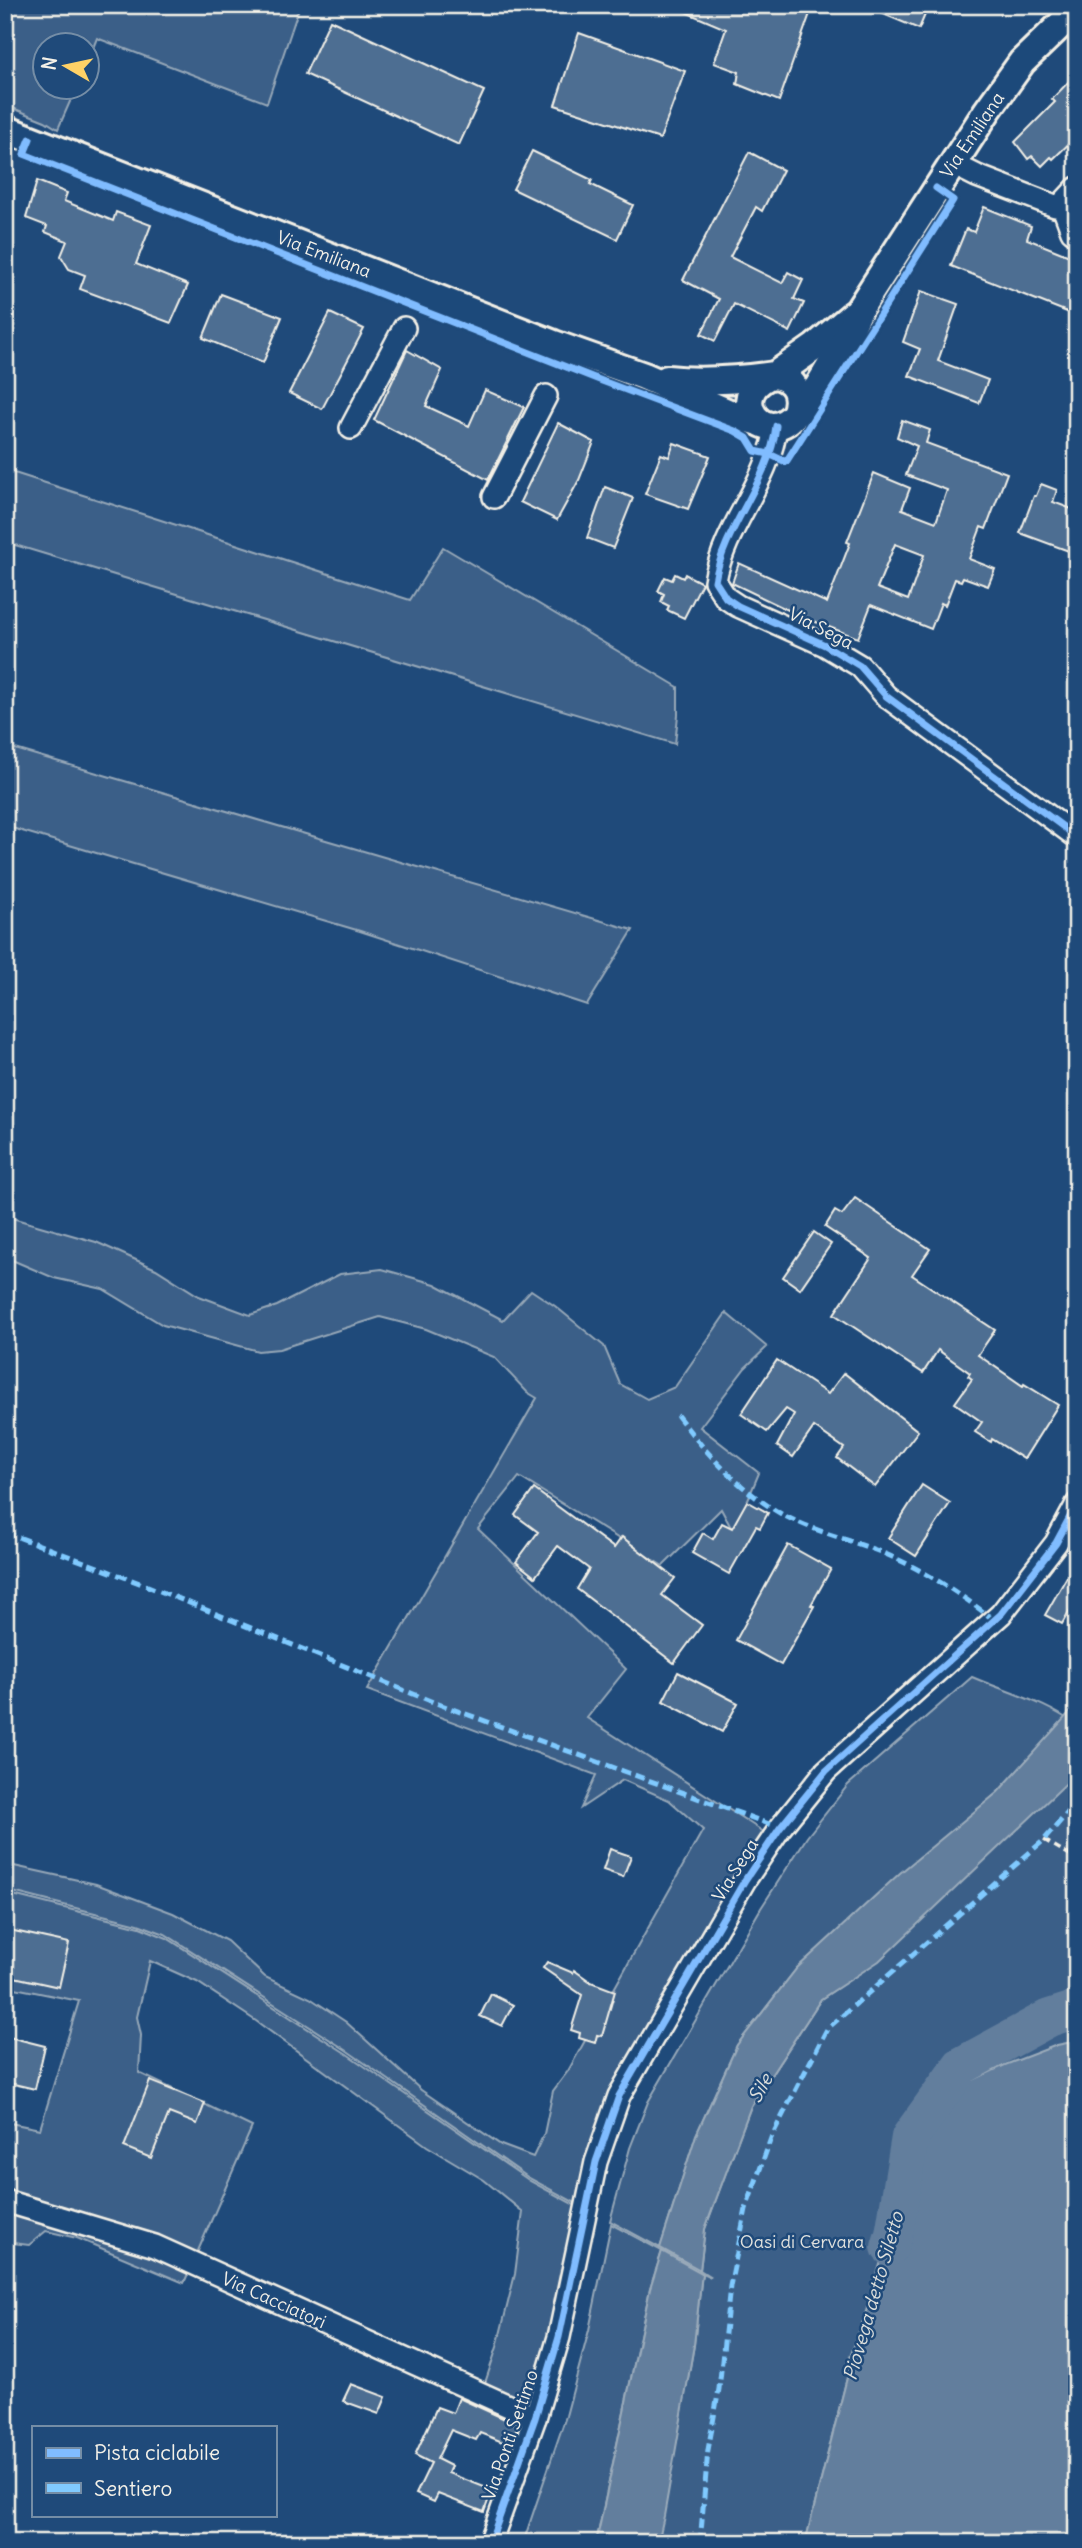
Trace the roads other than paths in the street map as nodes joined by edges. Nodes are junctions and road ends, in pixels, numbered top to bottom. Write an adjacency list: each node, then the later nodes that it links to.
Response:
1 (1077, 9): 3 (main road, Via Emiliana)
2 (7, 134): 8 (main road, Via Emiliana)
3 (953, 164): 4 (street); 6 (main road, Via Emiliana)
4 (1070, 196): 5 (street)
5 (1077, 234)
6 (860, 308): 9 (main road, Via Emiliana); 11 (main road, Via Emiliana)
7 (404, 328): 12 (street)
8 (644, 376): 9 (main road, Via Emiliana); 11 (main road, Via Emiliana)
9 (771, 376): 11 (main road); 11 (main road, Via Emiliana)
10 (546, 396): 13 (street)
11 (777, 421): 14 (street, Via Sega)
12 (351, 428)
13 (494, 497)
14 (1077, 837)
15 (1077, 1504): 17 (street, Via Sega)
16 (5, 2201): 18 (street, Via Cacciatori)
17 (559, 2337): 18 (street, Via Ponti Settimo)
18 (535, 2418): 19 (street, Via Ponti Settimo)
19 (490, 2543)

